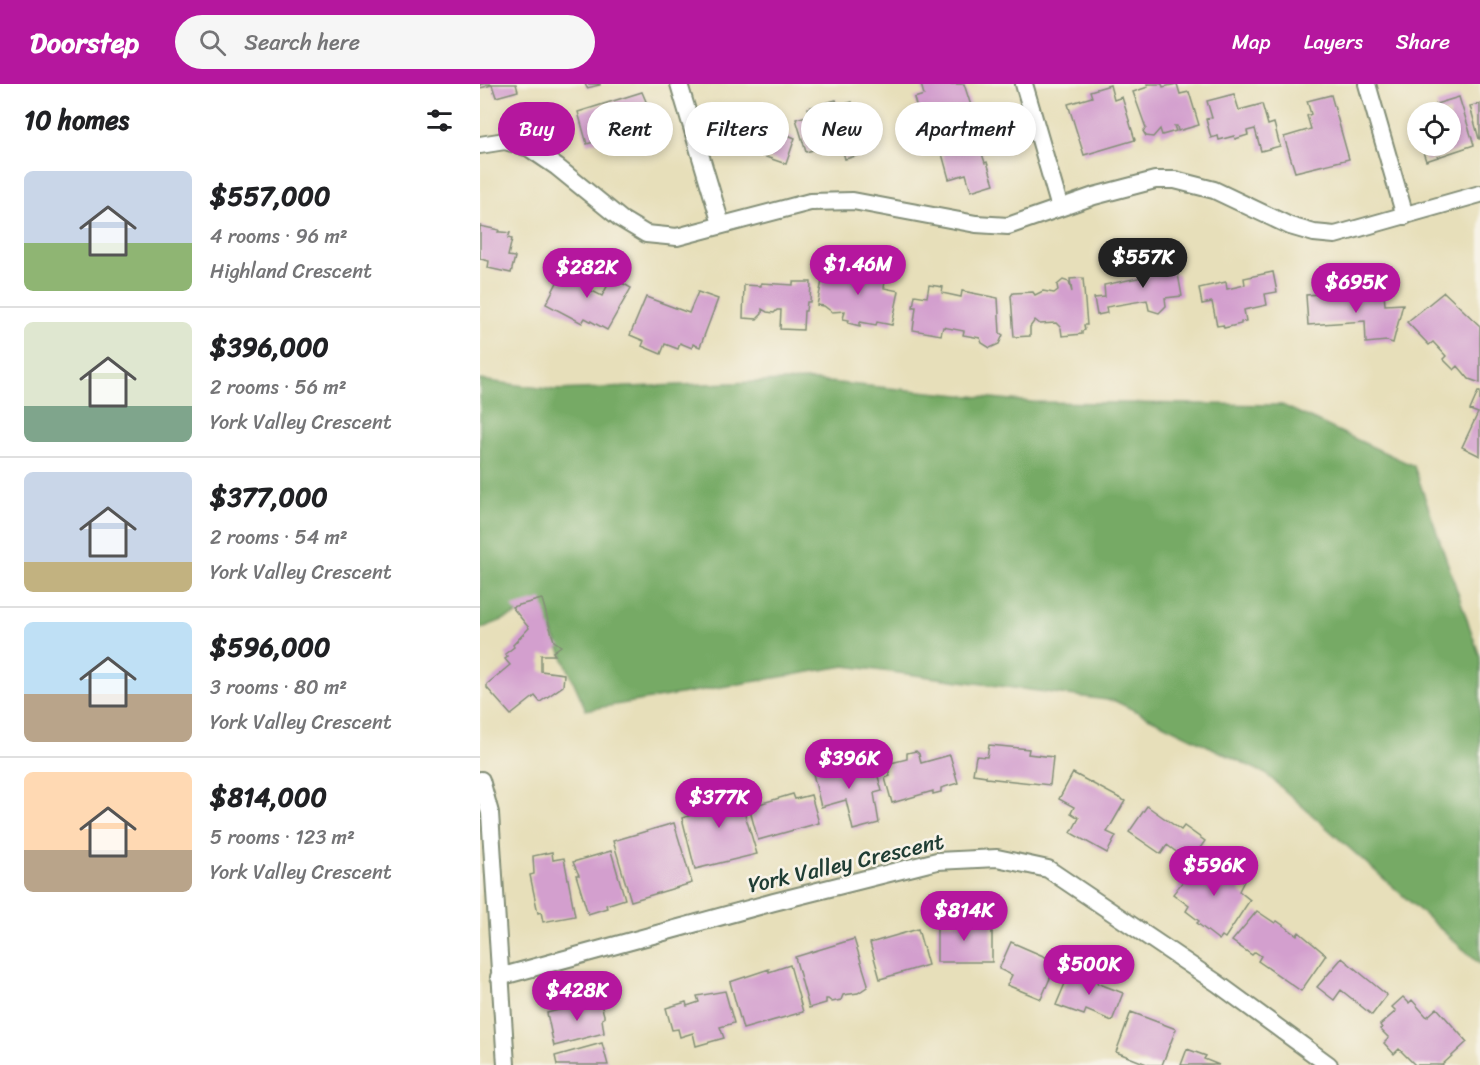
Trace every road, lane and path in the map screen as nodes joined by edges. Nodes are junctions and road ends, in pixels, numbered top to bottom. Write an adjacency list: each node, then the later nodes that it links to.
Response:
1 (679, 84): 8 (street)
2 (1023, 84): 6 (street)
3 (1366, 84): 7 (street)
4 (480, 145): 8 (street)
5 (1478, 198): 7 (street)
6 (1060, 208): 7 (street); 8 (street)
7 (1405, 216)
8 (721, 224)
9 (481, 780): 10 (street)
10 (499, 977): 11 (street); 12 (street, York Valley Crescent)
11 (506, 1065)
12 (1329, 1065)

